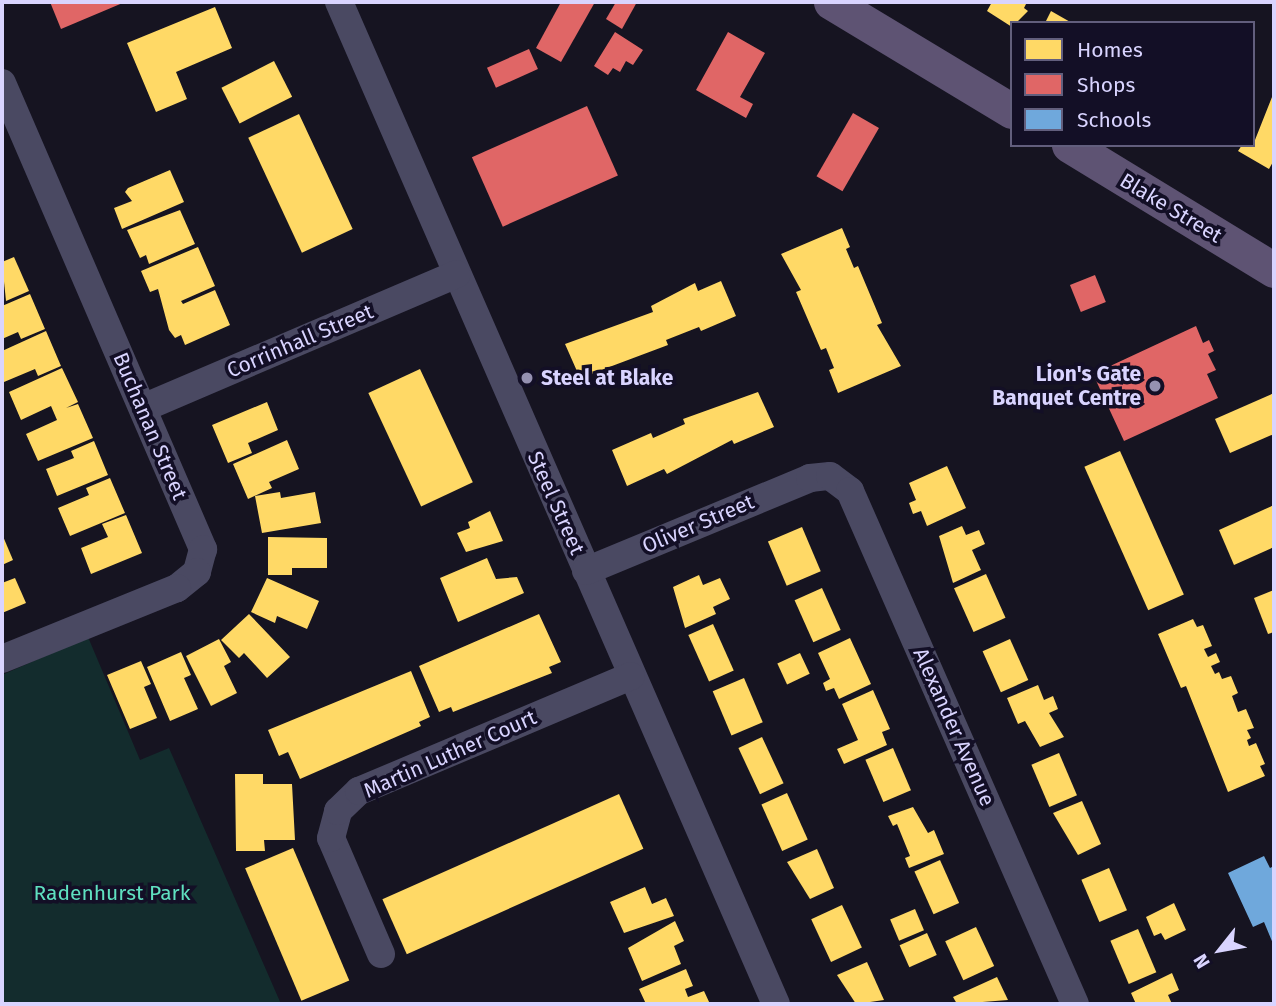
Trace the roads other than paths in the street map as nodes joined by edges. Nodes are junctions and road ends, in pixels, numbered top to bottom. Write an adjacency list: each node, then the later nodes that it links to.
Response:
1 (339, 2): 7 (street, Steel Street)
2 (831, 2): 4 (main road)
3 (2, 83): 8 (street, Buchanan Street)
4 (1010, 110)
5 (1072, 147): 6 (main road, Blake Street)
6 (1274, 270)
7 (457, 274): 8 (street, Corrinhall Street); 10 (street, Steel Street)
8 (143, 408): 11 (street, Buchanan Street)
9 (810, 478): 10 (street, Oliver Street); 15 (street, Alexander Avenue)
10 (586, 571): 12 (street, Steel Street)
11 (2, 659)
12 (631, 676): 13 (street, Martin Luther Court); 14 (street, Steel Street)
13 (381, 954)
14 (776, 1004)
15 (1075, 1004)

